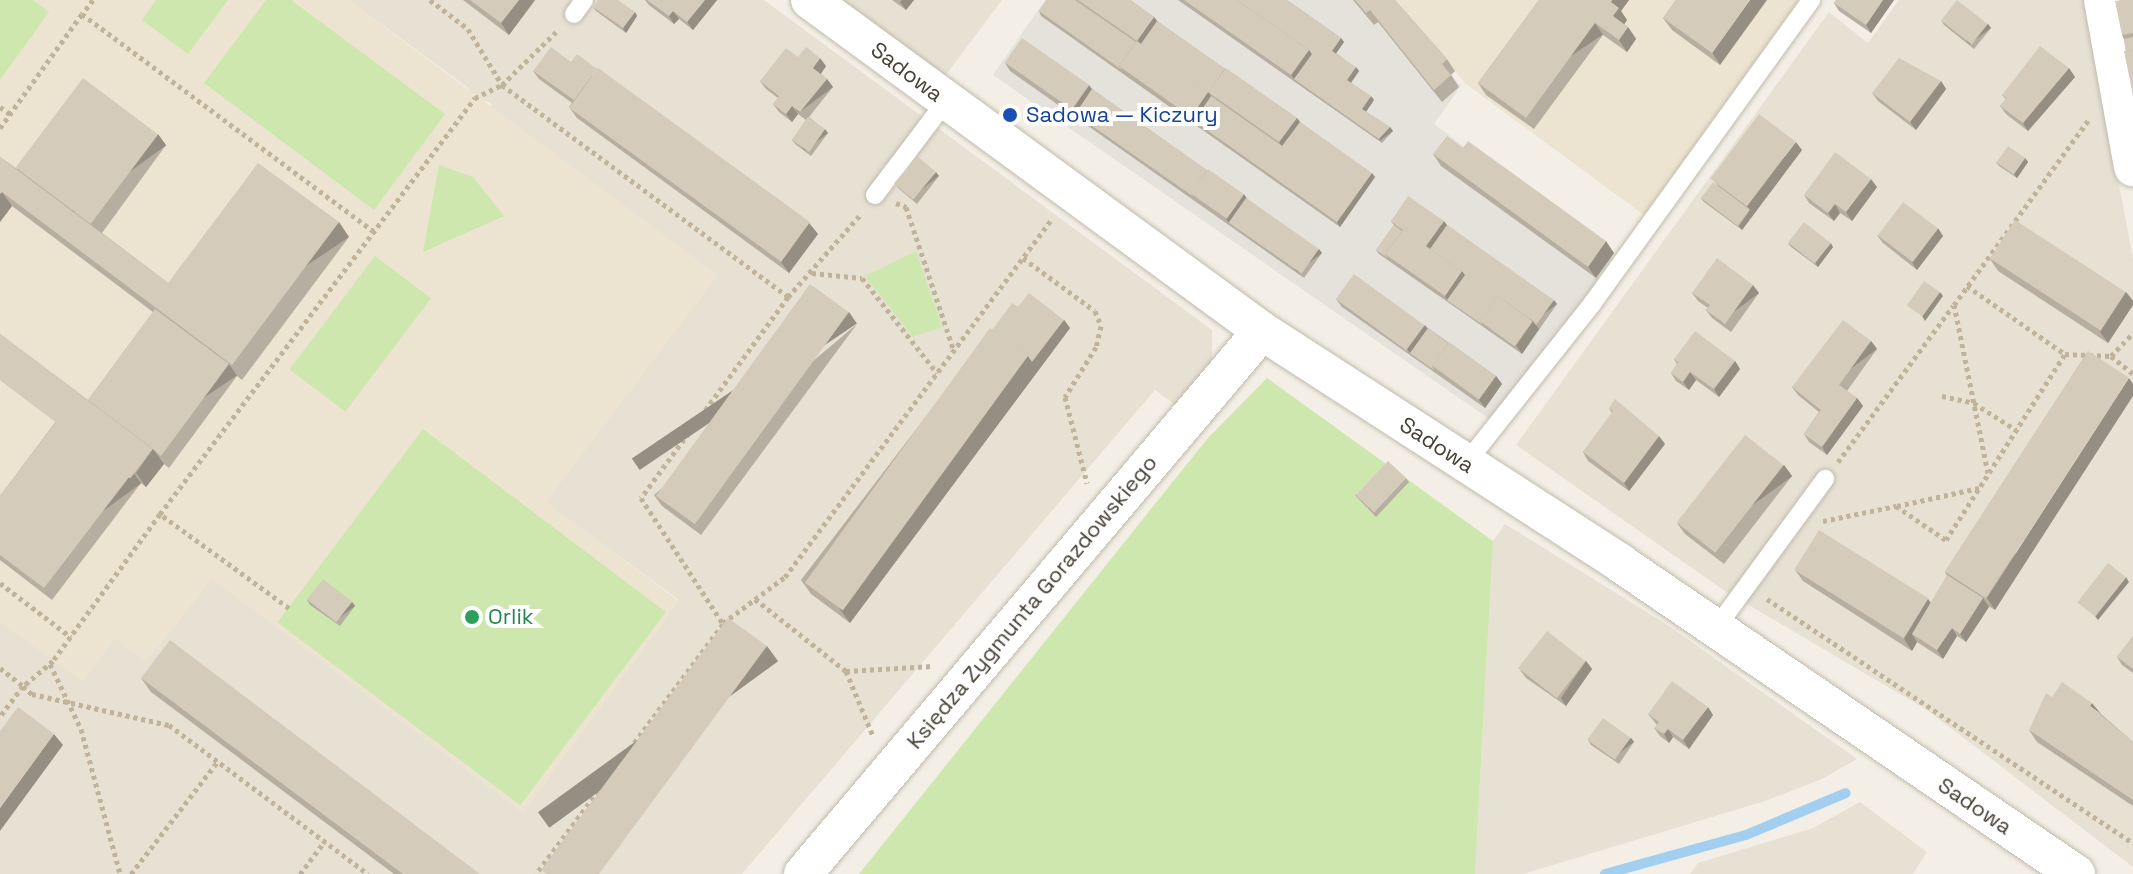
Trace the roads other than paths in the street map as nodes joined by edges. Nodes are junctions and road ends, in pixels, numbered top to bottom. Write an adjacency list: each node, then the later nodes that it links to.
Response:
1 (810, 0): 4 (street, Sadowa)
2 (1811, 0): 8 (lane)
3 (2103, 0): 5 (street)
4 (946, 101): 6 (lane); 7 (street, Sadowa)
5 (2133, 167)
6 (875, 195)
7 (1262, 331): 8 (street, Sadowa); 11 (street, Księdza Zygmunta Gorazdowskiego)
8 (1466, 463): 10 (street, Sadowa)
9 (1825, 479): 10 (lane)
10 (1716, 628): 12 (street, Sadowa)
11 (803, 874)
12 (2076, 874)

